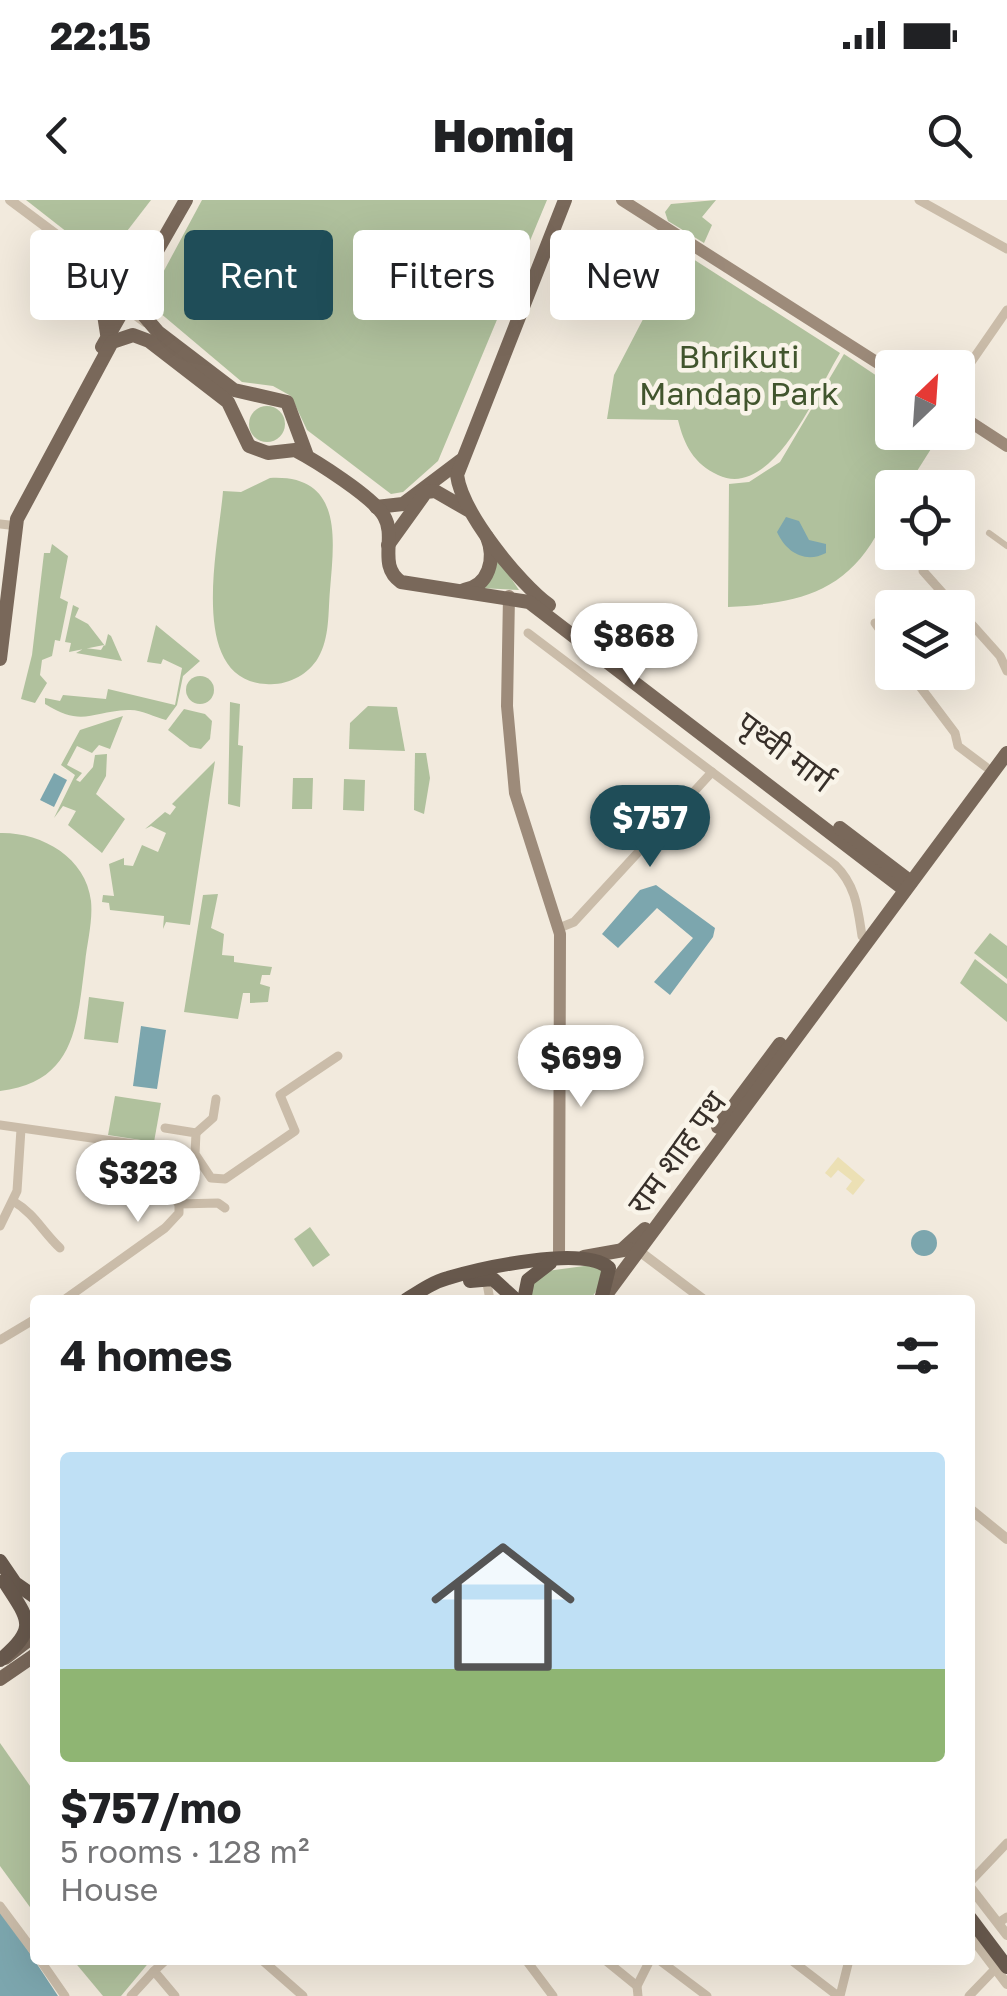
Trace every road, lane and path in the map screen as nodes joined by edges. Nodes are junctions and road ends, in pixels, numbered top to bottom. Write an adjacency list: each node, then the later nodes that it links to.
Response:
1 (10, 200): 6 (street)
2 (186, 200): 7 (main road)
3 (566, 200): 21 (main road)
4 (622, 200): 17 (main road)
5 (919, 200): 8 (street)
6 (50, 230)
7 (164, 238)
8 (1007, 249)
9 (1007, 310): 16 (street)
10 (104, 320): 15 (main road)
11 (116, 320): 15 (main road)
12 (141, 320): 14 (street)
13 (149, 320): 14 (main road)
14 (158, 332): 20 (main road)
15 (107, 335): 24 (main road)
16 (975, 356)
17 (875, 361)
18 (975, 425): 19 (main road)
19 (1007, 446)
20 (308, 457): 22 (main road); 37 (main road)
21 (460, 461): 22 (main road); 23 (main road)
22 (376, 508): 27 (main road)
23 (472, 513): 25 (main road); 27 (main road)
24 (5, 525): 33 (main road)
25 (482, 527): 31 (main road); 35 (main road)
26 (989, 533): 28 (street)
27 (388, 546): 31 (main road)
28 (1007, 546)
29 (923, 571): 30 (street)
30 (940, 590)
31 (458, 591): 32 (main road)
32 (509, 596): 35 (main road, पृथ्वी मार्ग); 45 (main road)
33 (0, 618)
34 (975, 628): 38 (street)
35 (576, 632): 44 (main road, पृथ्वी मार्ग)
36 (528, 633): 43 (street)
37 (0, 659)
38 (1007, 671)
39 (923, 690): 42 (street)
40 (1007, 739): 42 (main road, राम शाह पथ)
41 (1007, 752): 44 (main road, राम शाह पथ)
42 (986, 766): 44 (main road, राम शाह पथ)
43 (713, 773): 45 (street); 46 (street)
44 (905, 884): 46 (main road, राम शाह पथ); 60 (main road, राम शाह पथ)
45 (560, 931): 62 (main road)
46 (862, 936): 60 (main road, राम शाह पथ)
47 (338, 1056): 52 (street)
48 (216, 1099): 52 (street)
49 (0, 1124): 51 (street)
50 (165, 1128): 52 (street)
51 (21, 1129): 53 (street); 55 (street)
52 (196, 1133)
53 (147, 1145): 54 (street); 56 (street)
54 (162, 1148)
55 (13, 1201): 58 (street); 59 (street)
56 (180, 1204): 57 (street); 64 (street)
57 (226, 1208)
58 (0, 1226)
59 (60, 1248)
60 (632, 1253): 61 (main road); 71 (main road); 72 (street)
61 (584, 1257): 62 (highway); 70 (highway)
62 (556, 1260): 63 (highway); 69 (highway)
63 (490, 1273): 65 (highway); 66 (highway); 67 (street); 68 (highway)
64 (71, 1295)
65 (415, 1295)
66 (430, 1295)
67 (490, 1295)
68 (517, 1295)
69 (522, 1295)
70 (603, 1295)
71 (605, 1295)
72 (698, 1295)
73 (30, 1323): 74 (street)
74 (0, 1340)
75 (975, 1513): 76 (street)
76 (1007, 1539)
77 (0, 1561): 78 (highway)
78 (4, 1578): 79 (highway); 80 (highway); 81 (highway); 84 (highway)
79 (30, 1586)
80 (30, 1594)
81 (30, 1601)
82 (30, 1641): 84 (main road)
83 (30, 1659): 85 (main road)
84 (0, 1660)
85 (0, 1680)
86 (1007, 1843): 87 (street)
87 (975, 1879)
88 (975, 1890): 91 (street)
89 (0, 1906): 95 (street)
90 (975, 1911): 96 (highway)
91 (1002, 1920): 93 (street)
92 (975, 1926): 106 (highway)
93 (1007, 1935)
94 (975, 1940): 106 (street)
95 (30, 1947)
96 (1007, 1953)
97 (43, 1965): 111 (street)
98 (161, 1965): 107 (street)
99 (268, 1965): 114 (street)
100 (530, 1965): 110 (street)
101 (610, 1965): 109 (street)
102 (648, 1965): 109 (street)
103 (667, 1965): 115 (street)
104 (798, 1965): 116 (street)
105 (848, 1965): 116 (street)
106 (1002, 1968): 108 (street); 117 (street)
107 (154, 1971): 112 (street); 113 (street)
108 (1007, 1984)
109 (637, 1991)
110 (553, 1995)
111 (65, 1996)
112 (131, 1996)
113 (175, 1996)
114 (303, 1996)
115 (707, 1996)
116 (839, 1996)
117 (969, 1996)

